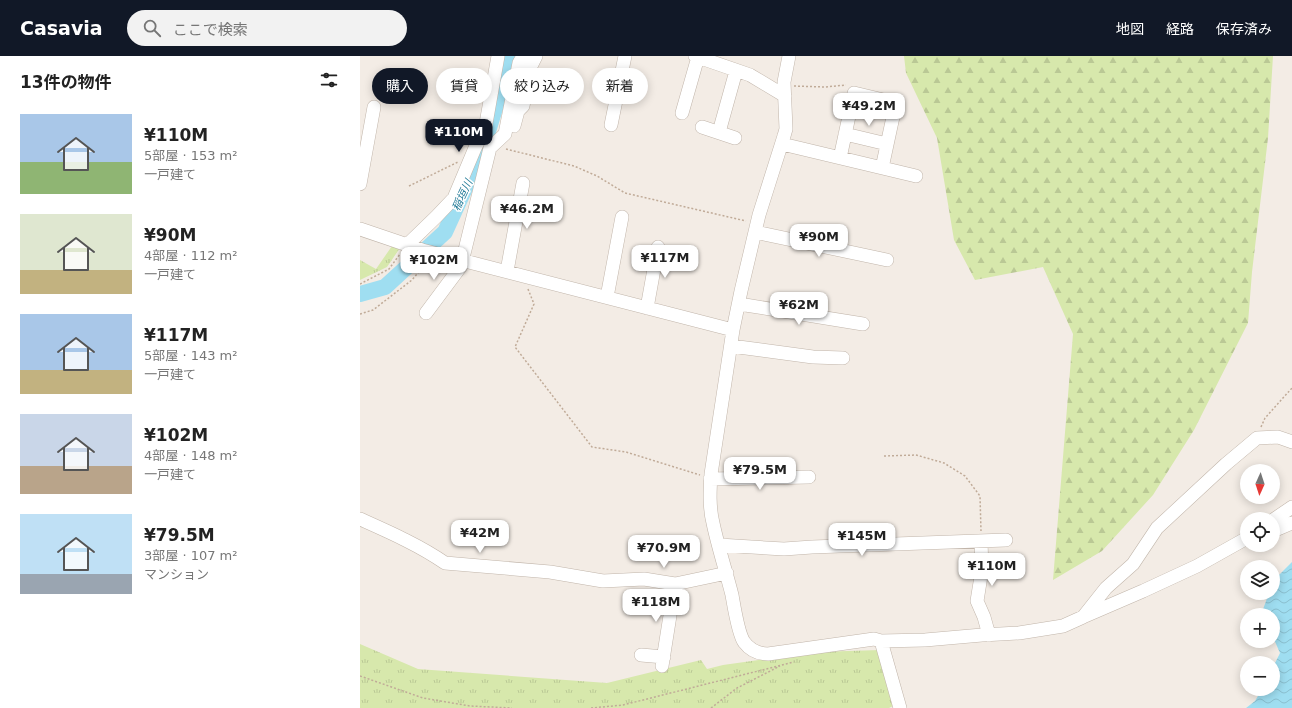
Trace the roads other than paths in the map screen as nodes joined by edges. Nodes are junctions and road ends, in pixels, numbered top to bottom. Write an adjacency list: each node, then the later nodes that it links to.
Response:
1 (498, 56): 27 (street)
2 (523, 56): 29 (street)
3 (536, 56): 13 (street)
4 (625, 56): 11 (street)
5 (696, 56): 7 (street); 10 (street)
6 (789, 56): 8 (street)
7 (736, 71): 8 (street); 14 (street)
8 (785, 91): 17 (street)
9 (374, 107): 23 (street)
10 (682, 113)
11 (611, 125)
12 (702, 127): 14 (street)
13 (513, 129)
14 (719, 132): 16 (street)
15 (845, 134): 18 (street); 18 (street); 19 (street)
16 (735, 138)
17 (782, 144): 19 (street); 25 (street)
18 (887, 144): 20 (street)
19 (840, 158): 20 (street)
20 (882, 168): 21 (street)
21 (916, 176)
22 (523, 183): 31 (street)
23 (360, 184)
24 (622, 217): 32 (street)
25 (756, 228): 30 (street); 33 (street)
26 (360, 229): 27 (street)
27 (407, 245): 29 (street)
28 (658, 247): 34 (street)
29 (463, 260): 31 (street); 35 (street)
30 (887, 260)
31 (507, 271): 32 (street)
32 (606, 297): 34 (street)
33 (738, 304): 36 (street); 37 (street)
34 (647, 308): 37 (street)
35 (426, 313)
36 (863, 324)
37 (733, 330): 38 (street)
38 (731, 346): 39 (street); 41 (street)
39 (843, 358)
40 (1292, 442): 54 (street)
41 (710, 478): 42 (street); 51 (street)
42 (809, 478)
43 (1292, 507): 44 (street)
44 (1280, 515)
45 (360, 519): 53 (street)
46 (1292, 523): 47 (street)
47 (1280, 528)
48 (1006, 540): 49 (street)
49 (981, 541): 51 (street); 55 (street)
50 (1240, 542): 54 (street)
51 (719, 545): 52 (street)
52 (727, 573): 53 (street); 56 (street)
53 (675, 584): 57 (street)
54 (1083, 617): 55 (street)
55 (989, 635): 56 (street)
56 (881, 641): 58 (street)
57 (641, 655)
58 (900, 708)

